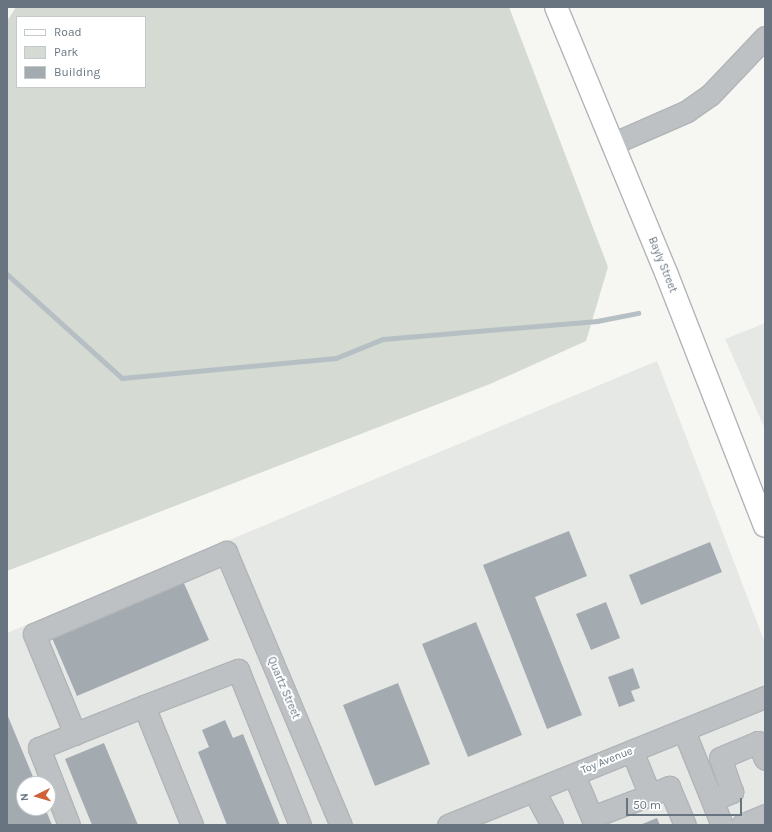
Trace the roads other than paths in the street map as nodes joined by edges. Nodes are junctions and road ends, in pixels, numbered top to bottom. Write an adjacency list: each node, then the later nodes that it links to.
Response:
1 (556, 7): 3 (main road, Bayly Street)
2 (765, 37): 3 (street)
3 (612, 144): 4 (main road, Bayly Street)
4 (765, 526)
5 (765, 697): 7 (street, Toy Avenue)
6 (144, 706): 8 (street); 19 (street); 20 (street)
7 (684, 730): 9 (street, Toy Avenue); 14 (street)
8 (74, 734): 18 (street); 21 (street, Quartz Street)
9 (632, 751): 11 (street, Toy Avenue); 13 (street)
10 (765, 760): 14 (street)
11 (574, 775): 12 (street, Toy Avenue); 17 (street)
12 (534, 791): 16 (street, Toy Avenue); 23 (street)
13 (650, 795): 17 (street); 24 (street)
14 (712, 800): 25 (street)
15 (765, 815): 26 (street)
16 (474, 820): 22 (street, Toy Avenue)
17 (593, 821)
18 (69, 825)
19 (192, 825)
20 (300, 825)
21 (341, 825)
22 (448, 825)
23 (552, 825)
24 (685, 825)
25 (722, 825)
26 (742, 825)

